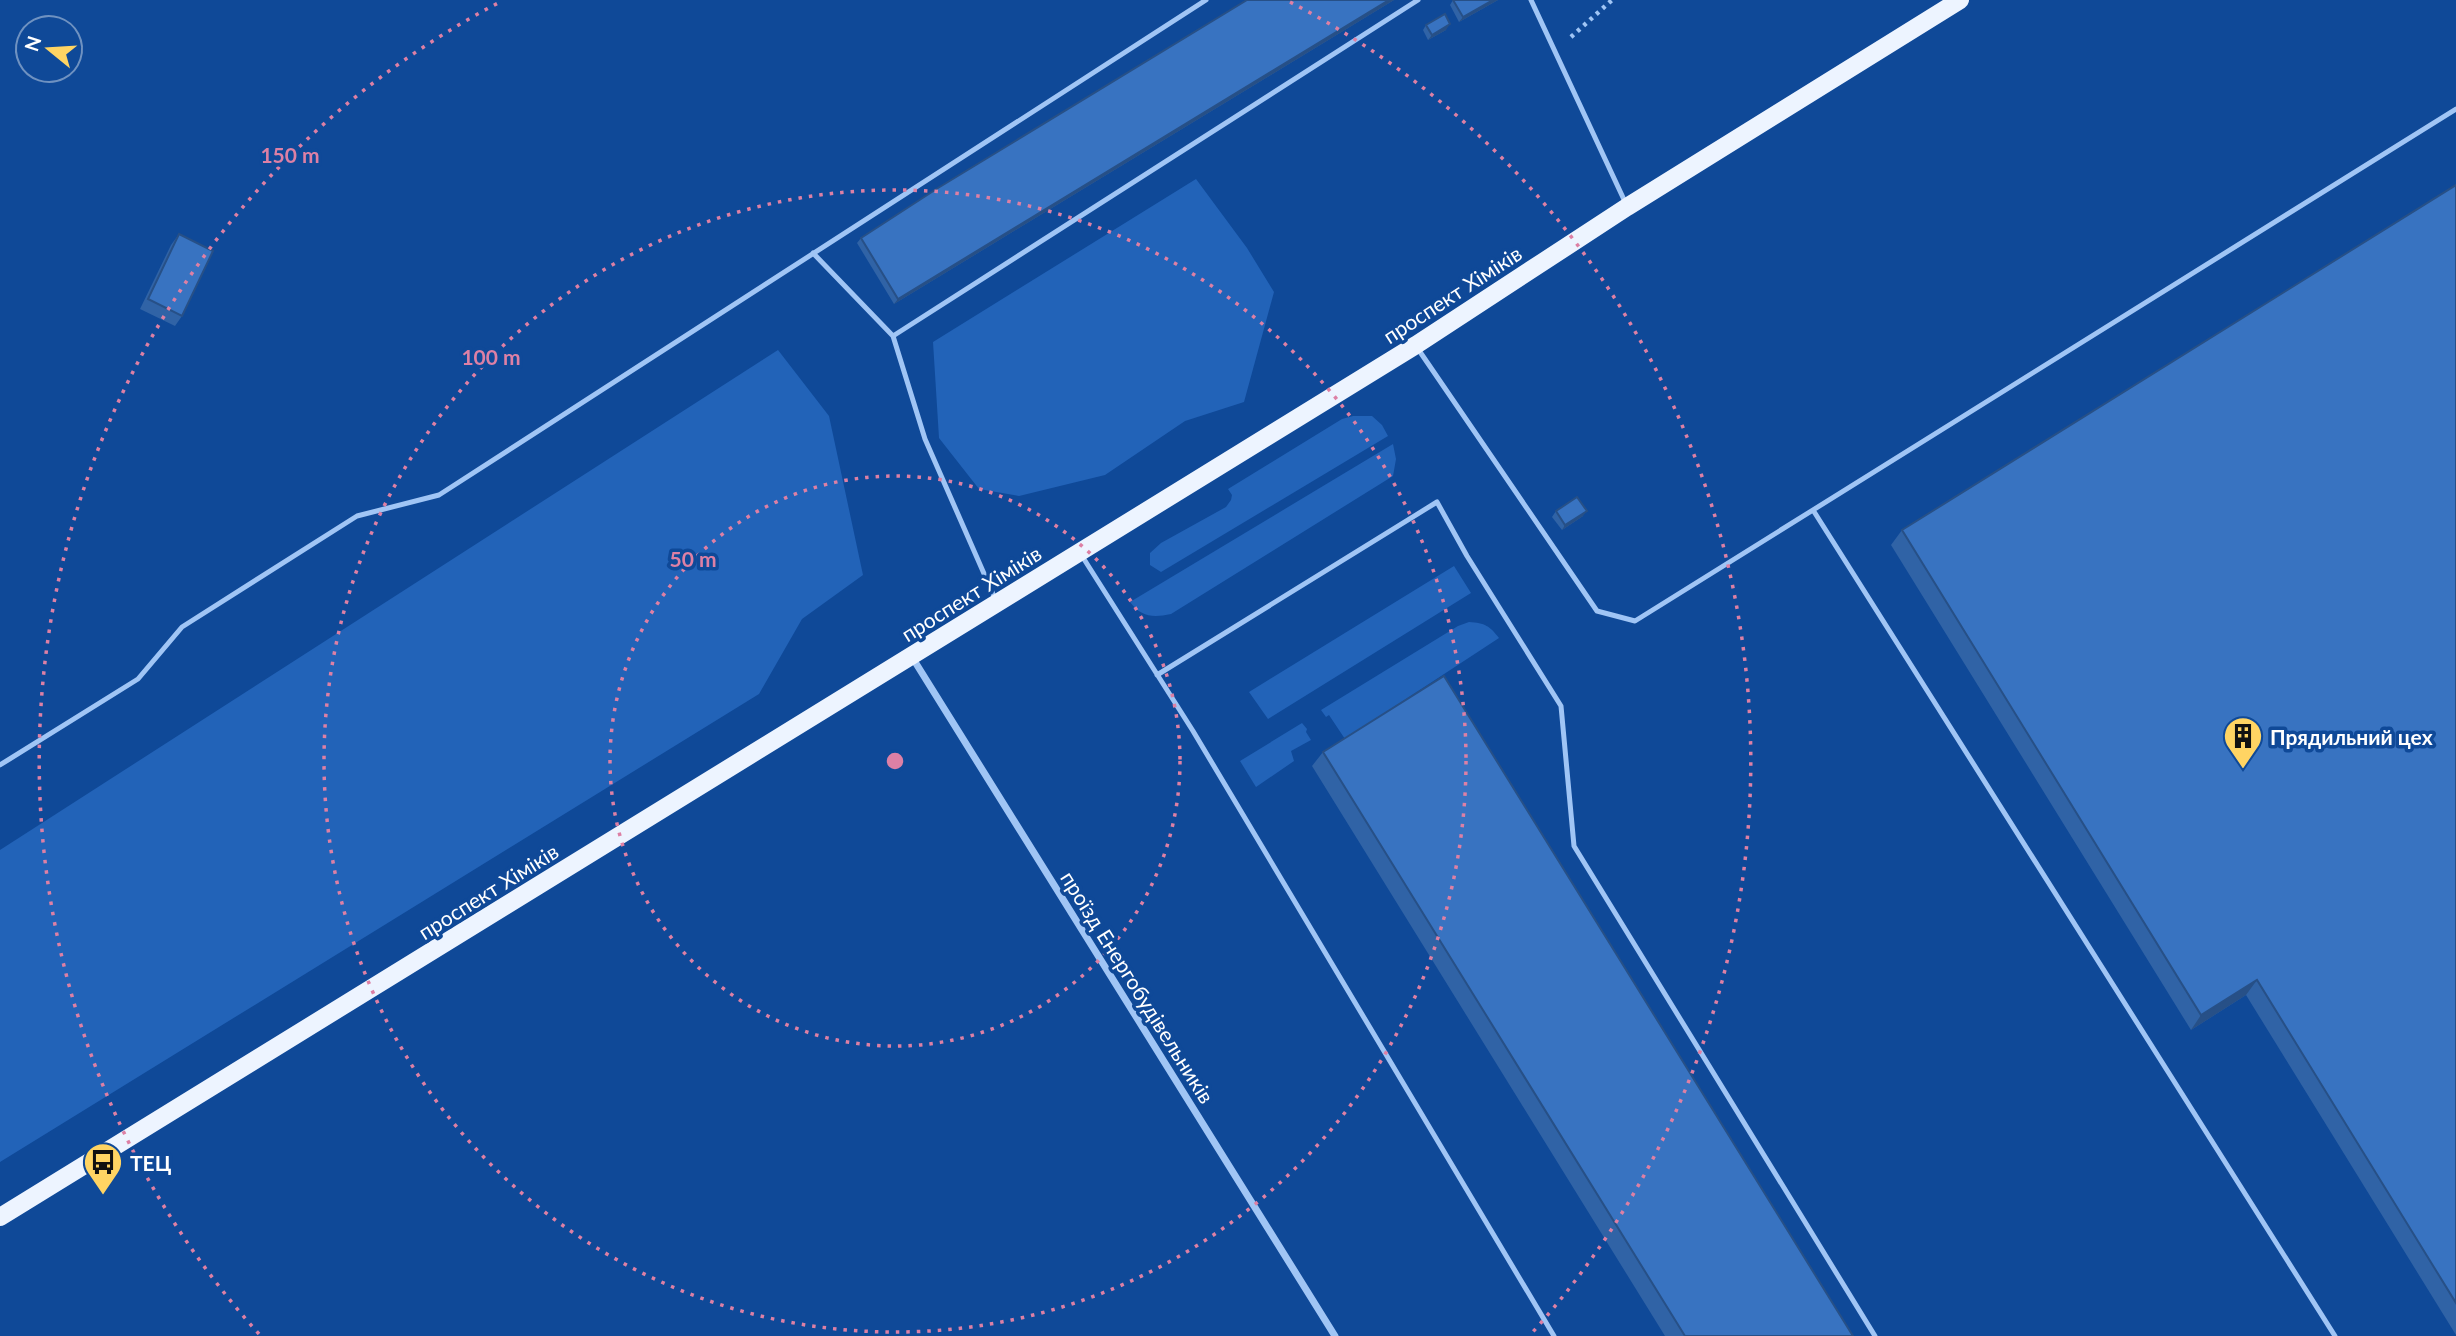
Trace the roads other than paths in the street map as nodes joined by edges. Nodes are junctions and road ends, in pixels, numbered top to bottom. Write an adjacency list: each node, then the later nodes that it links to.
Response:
1 (1206, 0): 7 (lane)
2 (1418, 0): 8 (lane)
3 (1531, 0): 6 (lane)
4 (1960, 0): 6 (main road, проспект Хіміків)
5 (2456, 109): 10 (lane)
6 (1627, 207): 9 (main road, проспект Хіміків)
7 (813, 253): 8 (lane); 15 (lane)
8 (893, 336): 12 (lane)
9 (1416, 345): 10 (lane); 11 (main road, проспект Хіміків)
10 (1813, 510): 20 (lane)
11 (1080, 553): 12 (main road, проспект Хіміків); 14 (lane)
12 (997, 604): 13 (main road, проспект Хіміків)
13 (912, 656): 16 (main road, проспект Хіміків); 17 (street, проїзд Енергобудівельників)
14 (1157, 675): 18 (lane); 19 (lane)
15 (0, 765)
16 (0, 1217)
17 (1335, 1336)
18 (1554, 1336)
19 (1875, 1336)
20 (2335, 1336)

